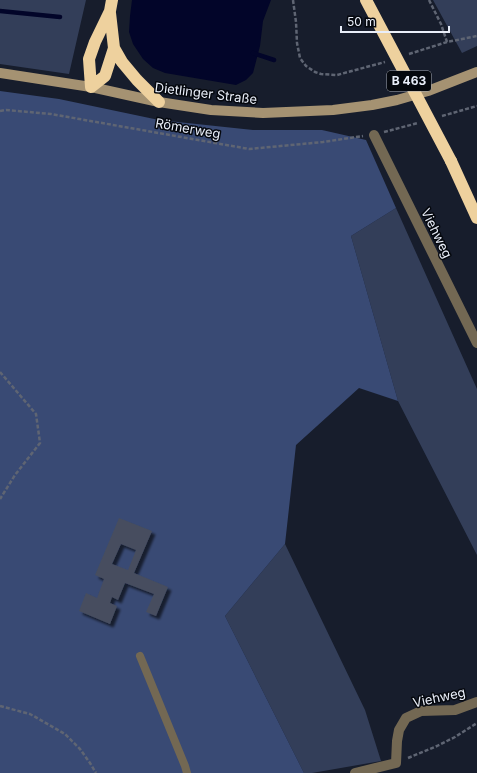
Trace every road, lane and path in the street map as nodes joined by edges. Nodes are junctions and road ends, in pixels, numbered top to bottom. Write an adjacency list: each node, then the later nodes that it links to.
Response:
1 (293, 0): 11 (path)
2 (366, 0): 16 (highway, B 463, bridge)
3 (429, 0): 7 (path)
4 (111, 6): 8 (highway); 12 (highway)
5 (477, 36): 6 (path)
6 (461, 39)
7 (447, 42)
8 (114, 48): 12 (highway); 13 (highway)
9 (477, 72): 13 (main road, Dietlinger Straße)
10 (0, 73): 12 (main road, Dietlinger Straße)
11 (321, 74)
12 (91, 88): 13 (main road, Dietlinger Straße)
13 (160, 102)
14 (0, 111): 15 (path, Römerweg)
15 (374, 134): 19 (street, Viehweg)
16 (461, 182): 17 (highway, B 463); 18 (highway, B 463)
17 (477, 200)
18 (477, 218)
19 (477, 343)
20 (0, 372): 21 (path)
21 (0, 499)
22 (140, 656): 28 (lane)
23 (477, 702): 26 (street, Viehweg)
24 (0, 706): 27 (path)
25 (477, 723): 26 (path)
26 (396, 763): 29 (street)
27 (96, 773)
28 (188, 773)
29 (355, 773)

